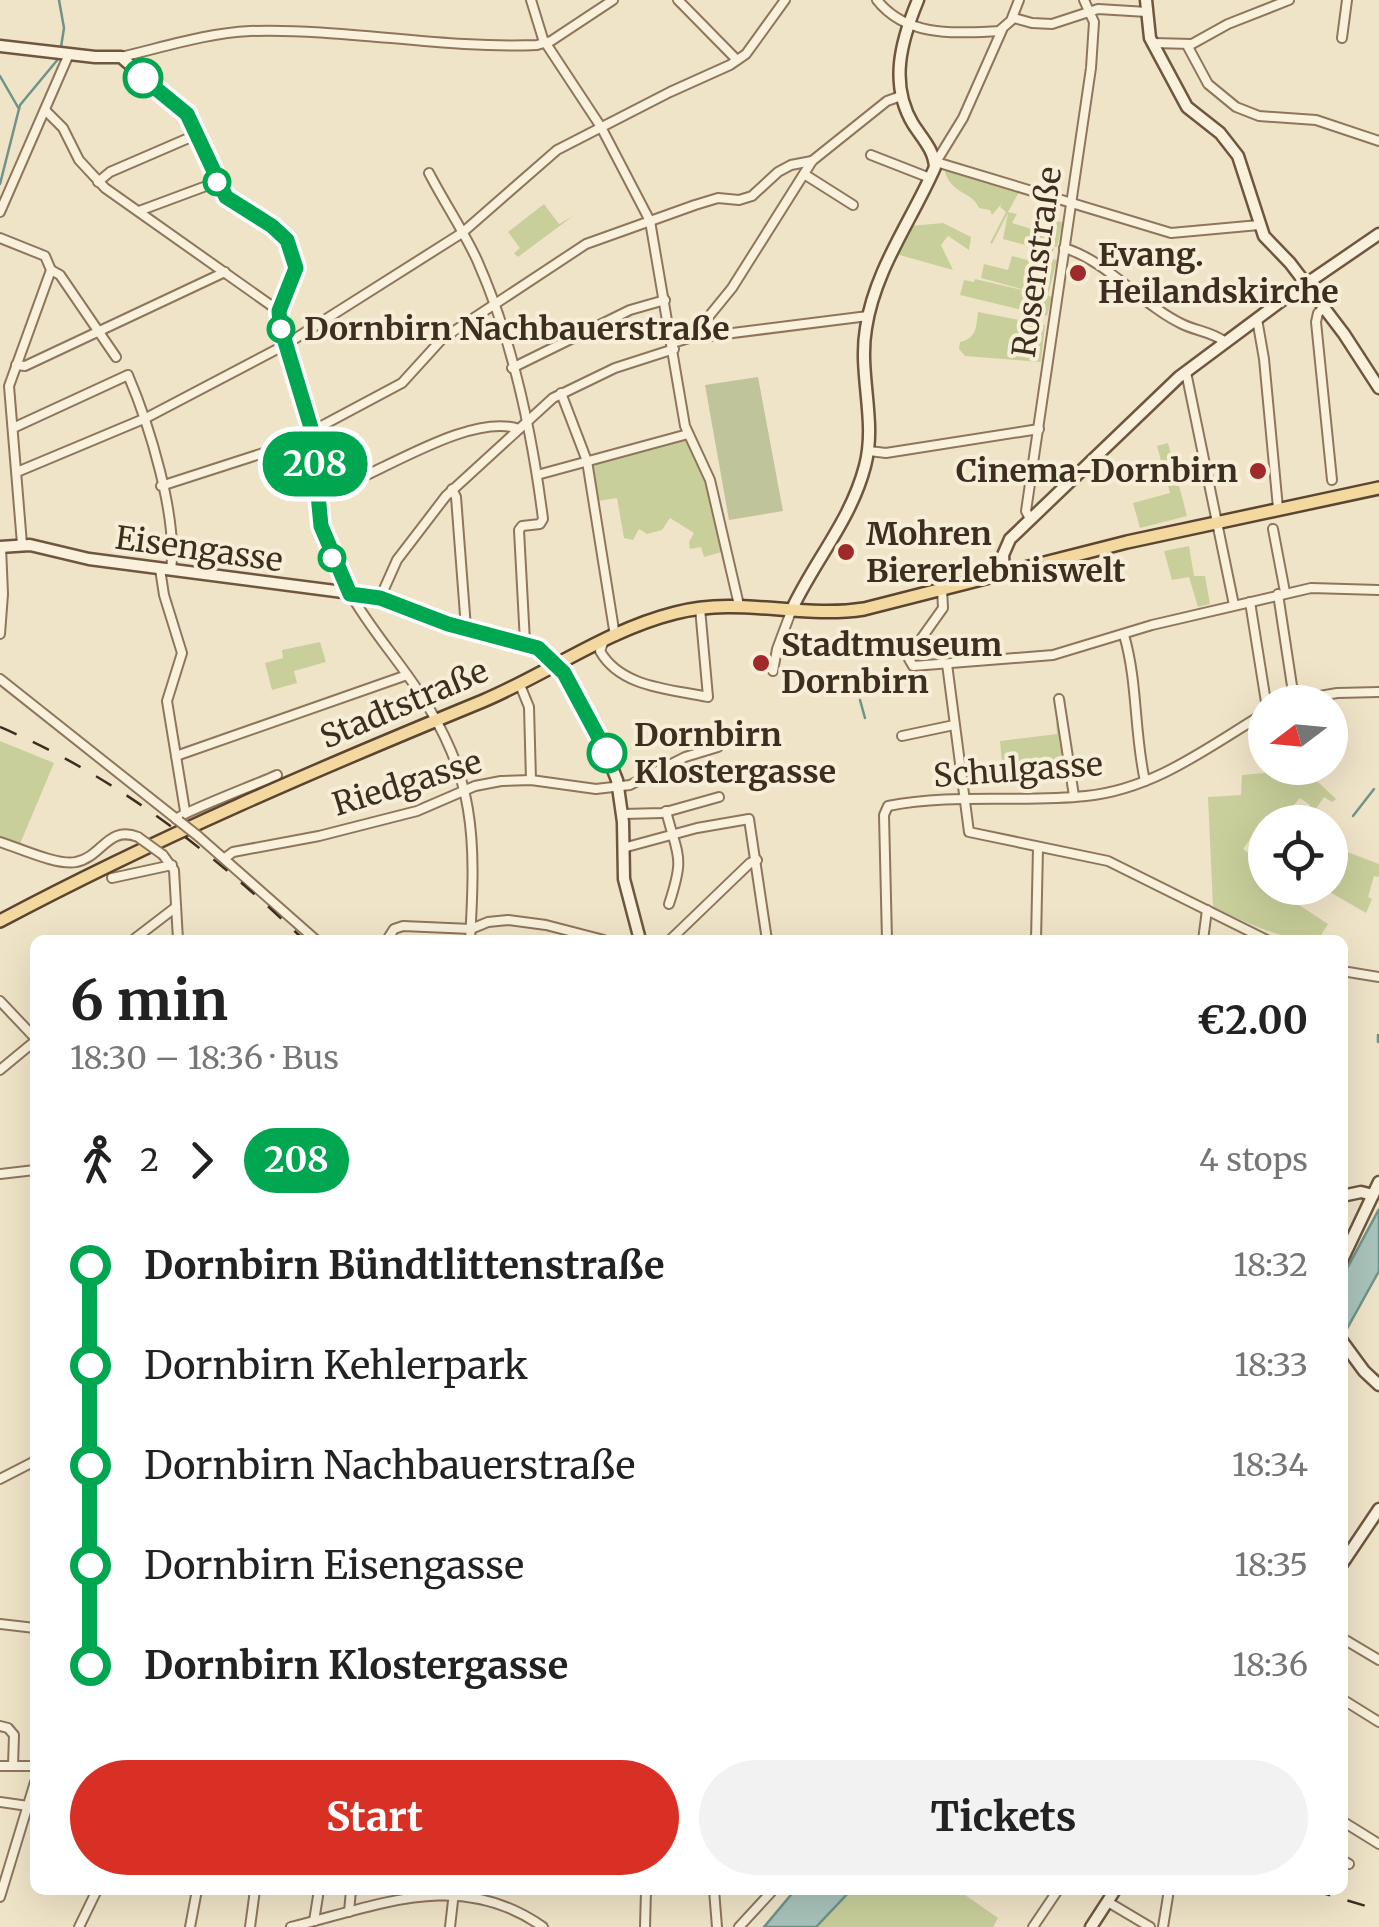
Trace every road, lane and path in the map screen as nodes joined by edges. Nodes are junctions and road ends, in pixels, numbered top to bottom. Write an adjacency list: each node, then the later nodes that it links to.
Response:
1 (531, 0): 18 (street)
2 (613, 0): 18 (street)
3 (678, 0): 23 (street)
4 (785, 0): 23 (street)
5 (877, 0): 14 (street)
6 (918, 0): 14 (street)
7 (1018, 0): 13 (street)
8 (1084, 0): 12 (street)
9 (1289, 0): 20 (street)
10 (1346, 0): 16 (street)
11 (1146, 6): 12 (street); 17 (street)
12 (1091, 12): 13 (street); 37 (street, Rosenstraße)
13 (1012, 18): 15 (street)
14 (908, 23): 15 (street); 24 (street)
15 (1002, 30): 31 (street)
16 (1342, 38)
17 (1153, 42): 20 (street); 42 (street)
18 (546, 43): 22 (street); 26 (street)
19 (0, 46): 21 (street)
20 (1187, 46): 28 (street)
21 (69, 54): 22 (street); 25 (street)
22 (121, 56): 27 (street)
23 (737, 60): 26 (street)
24 (901, 96): 30 (street); 31 (street)
25 (46, 110): 35 (street); 40 (street)
26 (601, 127): 41 (street); 43 (street)
27 (198, 134): 35 (street); 36 (street)
28 (1379, 141)
29 (871, 155): 34 (street)
30 (812, 162): 33 (street); 41 (street)
31 (936, 162): 34 (street); 37 (street)
32 (429, 173): 43 (street)
33 (804, 174): 38 (street); 57 (street)
34 (930, 178): 54 (street)
35 (98, 182): 39 (street)
36 (217, 182): 39 (street); 53 (street)
37 (1071, 204): 42 (street); 46 (street, Rosenstraße)
38 (853, 205)
39 (140, 211): 48 (street)
40 (0, 212)
41 (650, 221): 50 (street); 51 (street)
42 (1259, 225): 49 (street)
43 (462, 233): 51 (street); 59 (street)
44 (1379, 234): 49 (street)
45 (0, 238): 47 (street)
46 (1064, 248): 58 (street); 70 (street, Rosenstraße)
47 (50, 267): 56 (street); 62 (street)
48 (225, 272): 53 (street); 56 (street)
49 (1305, 284): 52 (street); 55 (street)
50 (665, 300): 60 (street); 63 (street)
51 (495, 306): 63 (street); 71 (street)
52 (1324, 308): 65 (street); 77 (street)
53 (279, 311): 59 (street)
54 (868, 316): 57 (street); 73 (street)
55 (1257, 319): 58 (street); 82 (street)
56 (98, 333): 61 (street); 62 (street)
57 (696, 333): 60 (street)
58 (1224, 342): 64 (street)
59 (286, 345): 67 (street); 71 (street)
60 (673, 346): 66 (street); 72 (street)
61 (116, 357)
62 (16, 366): 69 (street)
63 (512, 368): 68 (street)
64 (1186, 372): 83 (street); 84 (street)
65 (1379, 388)
66 (561, 394): 68 (street); 74 (street)
67 (146, 418): 69 (street); 75 (street); 78 (street)
68 (523, 426): 76 (street); 80 (street); 81 (street)
69 (13, 428): 75 (street)
70 (1038, 429): 73 (street); 83 (street, Rosenstraße)
71 (312, 434): 78 (street); 81 (street)
72 (688, 434): 74 (street); 96 (street)
73 (869, 450): 99 (street)
74 (587, 461): 76 (street); 103 (street)
75 (17, 472): 86 (street)
76 (537, 475): 104 (street)
77 (1332, 480)
78 (162, 486): 88 (street)
79 (1379, 488): 82 (main road, Stadtstraße)
80 (452, 490): 94 (street); 100 (street)
81 (317, 496): 93 (street)
82 (1278, 508): 84 (main road, Stadtstraße)
83 (1030, 519): 89 (street)
84 (1216, 522): 89 (main road, Stadtstraße); 97 (street)
85 (1273, 529): 92 (street)
86 (22, 544): 87 (street, Eisengasse); 88 (street, Eisengasse)
87 (0, 547): 101 (street)
88 (166, 570): 93 (street, Eisengasse); 121 (street)
89 (1007, 571): 90 (main road, Stadtstraße)
90 (942, 588): 99 (main road, Stadtstraße); 105 (street)
91 (1379, 590): 92 (street)
92 (1282, 593): 95 (street); 112 (street)
93 (350, 594): 94 (street, Eisengasse); 108 (street)
94 (380, 598): 100 (street, Eisengasse)
95 (1250, 602): 97 (street); 111 (street)
96 (739, 605): 98 (main road, Stadtstraße); 99 (main road, Stadtstraße)
97 (1234, 605): 102 (street)
98 (700, 608): 103 (main road, Stadtstraße); 103 (street)
99 (792, 609): 107 (street)
100 (466, 628): 104 (street, Eisengasse)
101 (0, 634)
102 (1120, 636): 105 (street); 124 (street)
103 (609, 640): 106 (main road, Stadtstraße)
104 (526, 642): 106 (street, Eisengasse)
105 (947, 664): 117 (street)
106 (558, 666): 110 (main road, Stadtstraße); 125 (street)
107 (773, 671)
108 (408, 675): 116 (street); 121 (street)
109 (0, 679): 133 (street)
110 (520, 685): 116 (main road, Stadtstraße); 123 (street)
111 (1263, 685)
112 (1289, 685)
113 (1348, 692): 114 (street)
114 (1379, 692)
115 (1060, 699): 127 (street)
116 (436, 719): 126 (street); 145 (main road, Stadtstraße)
117 (953, 722): 119 (street); 129 (street)
118 (1248, 724): 124 (street, Schulgasse)
119 (902, 736)
120 (718, 747): 125 (street, Riedgasse)
121 (176, 756): 130 (street)
122 (277, 775): 130 (street)
123 (530, 780): 125 (street, Riedgasse); 126 (street, Riedgasse)
124 (1145, 781): 127 (street, Schulgasse)
125 (618, 787): 132 (street)
126 (466, 790): 138 (street, Riedgasse); 146 (street)
127 (1074, 796): 129 (street, Schulgasse)
128 (719, 797): 131 (street)
129 (963, 798): 137 (street); 156 (street, Schulgasse)
130 (186, 810): 133 (street)
131 (666, 812): 132 (street); 134 (street)
132 (622, 814): 136 (street)
133 (178, 820): 138 (street, bridge)
134 (674, 834): 136 (street); 139 (street); 142 (street)
135 (0, 842): 140 (street, bridge)
136 (623, 848): 153 (street)
137 (1038, 848): 144 (street); 157 (street)
138 (225, 858): 149 (street)
139 (757, 860): 154 (street); 155 (street)
140 (172, 865): 141 (street); 143 (street)
141 (112, 878)
142 (668, 904)
143 (176, 907): 147 (street); 148 (street)
144 (1207, 910): 158 (street); 159 (street)
145 (0, 922)
146 (471, 929): 150 (street); 151 (street); 152 (street)
147 (140, 935)
148 (178, 935)
149 (310, 935)
150 (390, 935)
151 (470, 935)
152 (581, 935)
153 (639, 935)
154 (675, 935)
155 (765, 935)
156 (887, 935)
157 (1036, 935)
158 (1204, 935)
159 (1254, 935)
160 (1348, 972): 161 (street)
161 (1379, 978)
162 (0, 1001): 163 (street)
163 (30, 1034)
164 (30, 1044): 165 (street)
165 (0, 1070)
166 (30, 1171): 167 (street)
167 (0, 1174)
168 (1379, 1182): 170 (street)
169 (1348, 1195): 170 (street)
170 (1373, 1196): 171 (street)
171 (1348, 1248)
172 (1348, 1349): 173 (street)
173 (1379, 1385)
174 (30, 1463): 175 (street)
175 (0, 1480)
176 (1379, 1508): 177 (street)
177 (1348, 1555)
178 (0, 1624): 179 (street)
179 (30, 1627)
180 (1348, 1642): 181 (street)
181 (1379, 1660)
182 (1348, 1702): 183 (street)
183 (1379, 1722)
184 (0, 1726): 186 (street)
185 (0, 1766): 186 (street)
186 (13, 1766): 187 (street)
187 (30, 1766)
188 (0, 1802): 190 (street)
189 (30, 1802): 190 (street)
190 (28, 1806): 208 (street)
191 (1348, 1825): 192 (street)
192 (1379, 1844)
193 (94, 1895): 214 (street)
194 (195, 1895): 215 (street)
195 (254, 1895): 216 (street)
196 (317, 1895): 212 (street)
197 (351, 1895): 211 (street)
198 (392, 1895): 209 (street)
199 (434, 1895): 209 (street)
200 (454, 1895): 218 (street)
201 (465, 1895): 219 (street)
202 (646, 1895): 220 (street)
203 (714, 1895): 221 (street)
204 (768, 1895): 222 (street)
205 (1055, 1895): 223 (street)
206 (1112, 1895): 210 (street)
207 (1168, 1895): 226 (street)
208 (0, 1897)
209 (393, 1901): 211 (street)
210 (1108, 1902): 224 (street); 225 (street)
211 (349, 1912): 213 (street)
212 (314, 1921): 213 (street); 217 (street)
213 (329, 1922)
214 (80, 1927)
215 (190, 1927)
216 (250, 1927)
217 (290, 1927)
218 (450, 1927)
219 (543, 1927)
220 (645, 1927)
221 (716, 1927)
222 (739, 1927)
223 (1033, 1927)
224 (1091, 1927)
225 (1150, 1927)
226 (1162, 1927)

